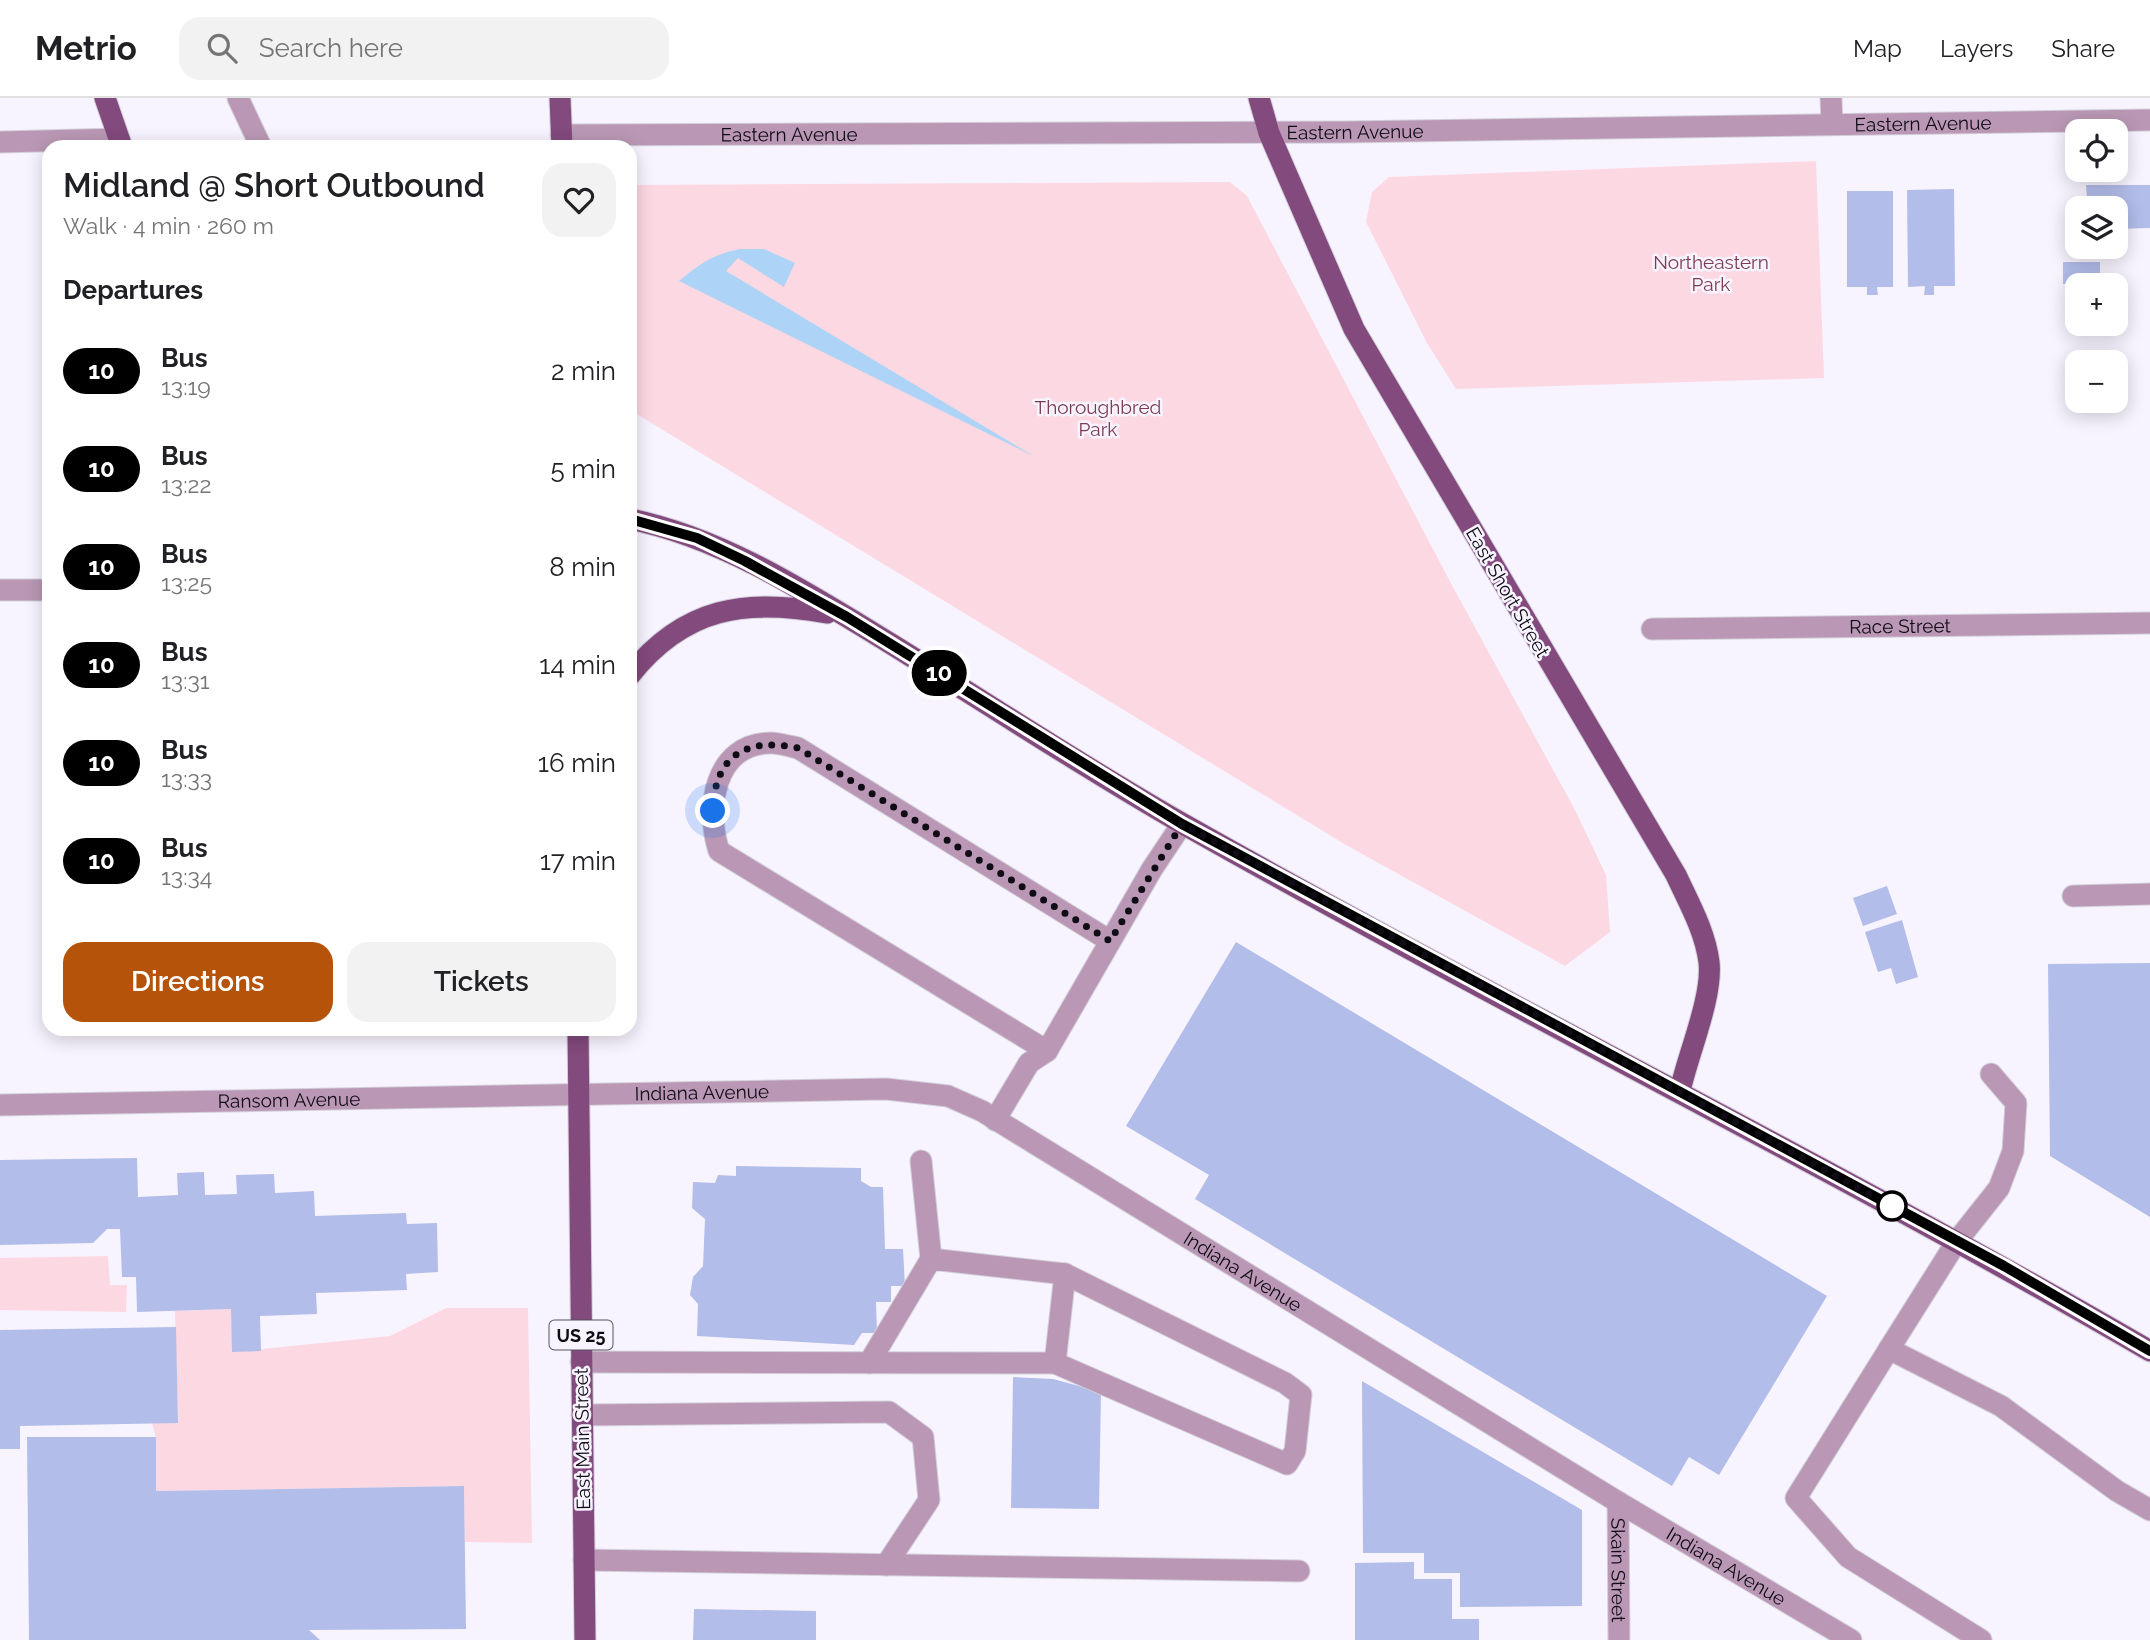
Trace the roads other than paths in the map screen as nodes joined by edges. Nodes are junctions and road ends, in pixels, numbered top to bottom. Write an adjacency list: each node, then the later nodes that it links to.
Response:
1 (105, 98): 9 (main road)
2 (238, 98): 10 (street)
3 (560, 98): 11 (main road)
4 (1259, 98): 8 (main road, East Short Street)
5 (1831, 98): 7 (street)
6 (2150, 120): 7 (street, Eastern Avenue)
7 (1832, 124): 8 (street, Eastern Avenue)
8 (1269, 133): 12 (street, Eastern Avenue); 29 (main road, East Short Street)
9 (119, 140)
10 (258, 140)
11 (561, 140)
12 (637, 140)
13 (0, 142): 14 (street)
14 (42, 142)
15 (637, 521): 18 (main road)
16 (0, 590): 17 (street)
17 (42, 590)
18 (847, 617): 21 (main road); 22 (main road)
19 (2150, 624): 20 (street, Race Street)
20 (1652, 629)
21 (637, 668)
22 (1182, 824): 25 (street); 29 (main road)
23 (2150, 894): 24 (street)
24 (2073, 896)
25 (1110, 941): 27 (street); 27 (street)
26 (578, 1036): 30 (main road, East Main Street / US 25)
27 (1047, 1051): 32 (street)
28 (1991, 1074): 34 (street)
29 (1680, 1091): 34 (main road)
30 (578, 1097): 31 (street, Ransom Avenue); 32 (street, Indiana Avenue); 39 (main road, East Main Street / US 25)
31 (0, 1105)
32 (995, 1120): 43 (street, Indiana Avenue)
33 (922, 1161): 35 (street)
34 (1957, 1241): 37 (street); 38 (main road)
35 (931, 1259): 36 (street); 40 (street)
36 (1065, 1274): 41 (street); 41 (street)
37 (1889, 1349): 44 (street); 51 (street)
38 (2150, 1351)
39 (581, 1362): 40 (street); 42 (main road, East Main Street / US 25)
40 (869, 1363): 41 (street)
41 (1055, 1363)
42 (582, 1415): 45 (main road, East Main Street / US 25); 46 (street)
43 (1618, 1502): 49 (street, Skain Street); 50 (street, Indiana Avenue)
44 (2150, 1510)
45 (584, 1560): 46 (street); 48 (main road, East Main Street / US 25)
46 (886, 1565): 47 (street)
47 (1299, 1571)
48 (585, 1640)
49 (1619, 1640)
50 (1851, 1640)
51 (1981, 1640)

